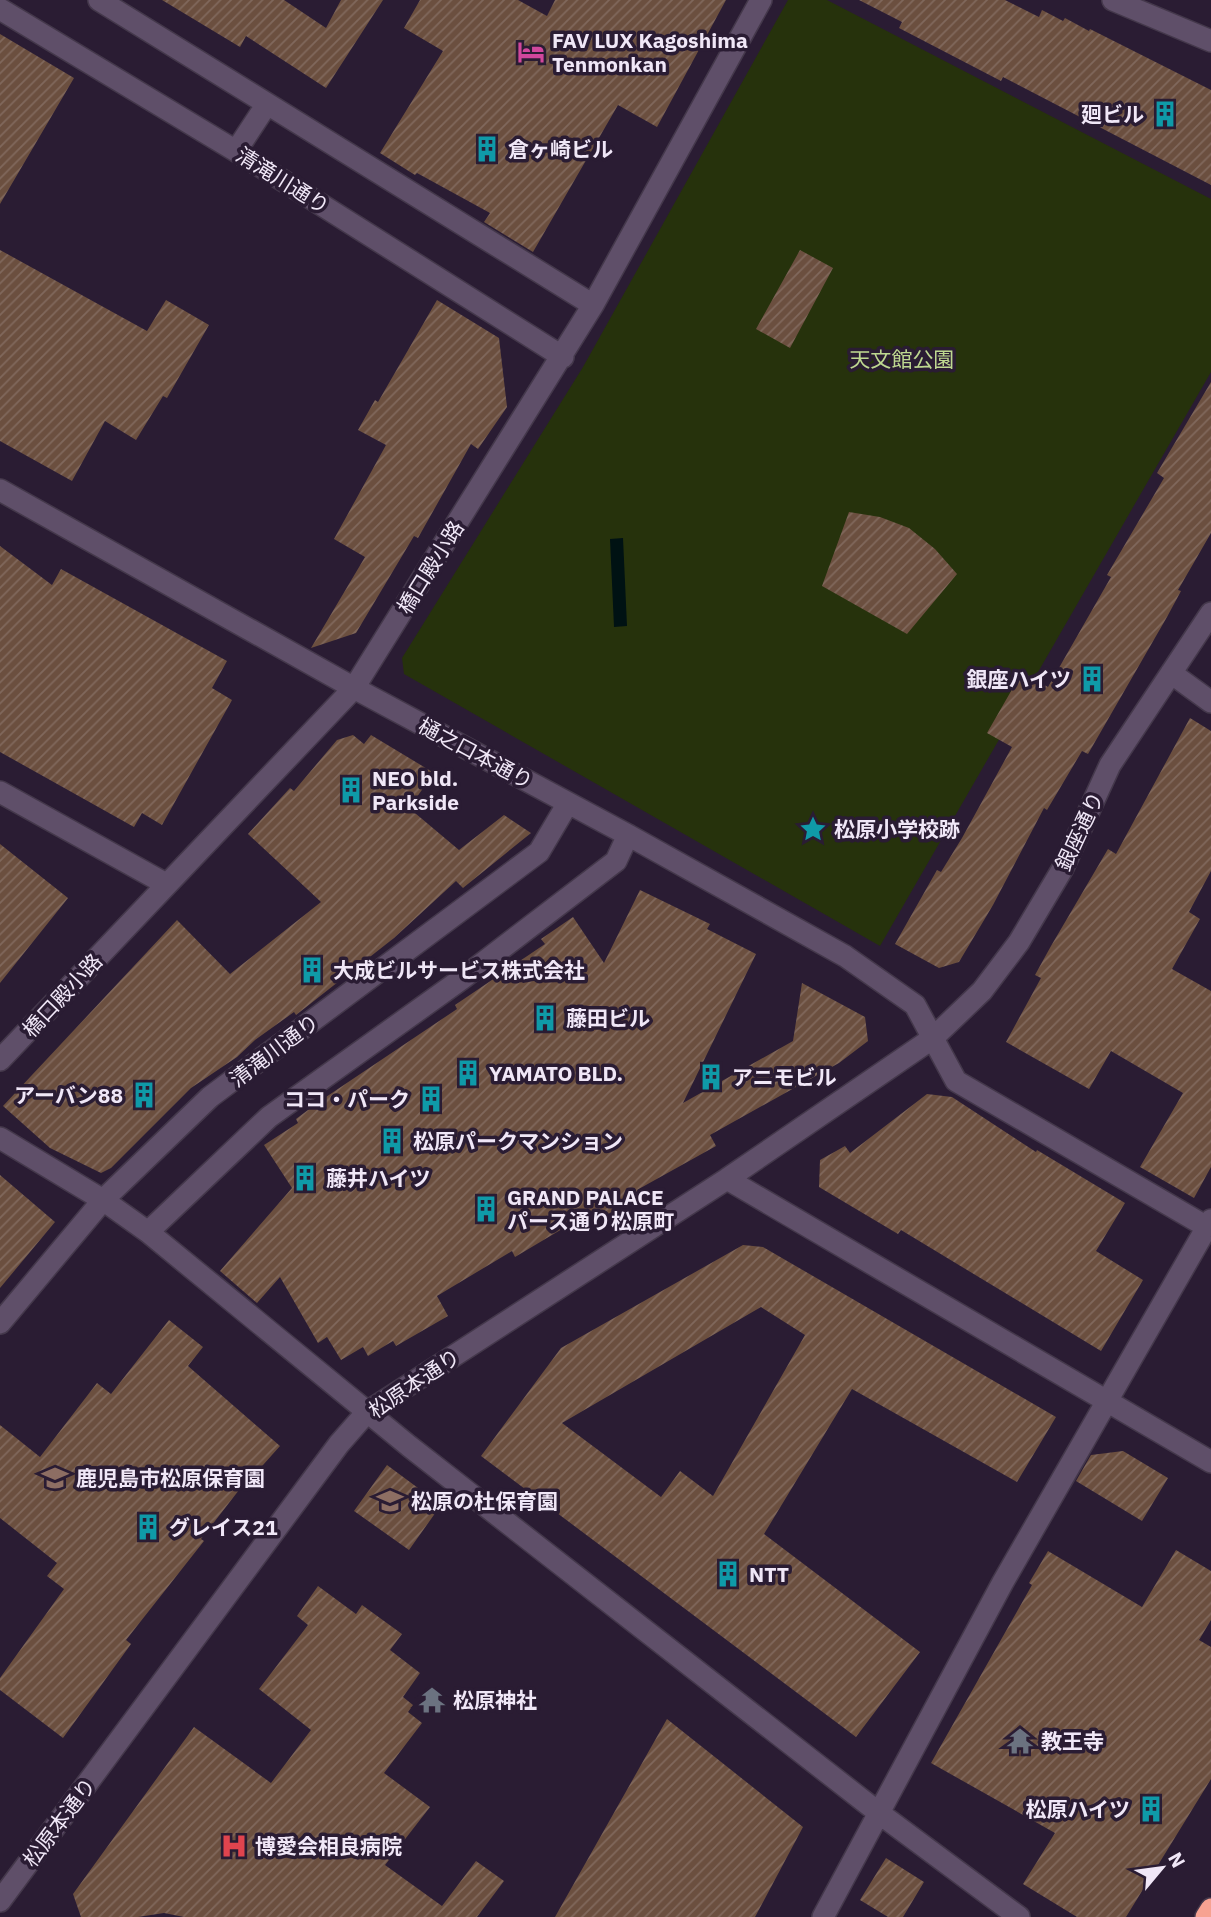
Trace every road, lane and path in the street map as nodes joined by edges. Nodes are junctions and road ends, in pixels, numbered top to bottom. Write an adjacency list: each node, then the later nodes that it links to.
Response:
1 (99, 0): 7 (street)
2 (761, 0): 9 (street, 橋口殿小路)
3 (1113, 0): 4 (street)
4 (1147, 6): 6 (street)
5 (0, 9): 8 (street, 清滝川通り)
6 (1211, 41)
7 (267, 104): 8 (street); 9 (street)
8 (236, 151): 10 (street, 清滝川通り)
9 (593, 305): 10 (street, 橋口殿小路)
10 (563, 357): 14 (street, 橋口殿小路)
11 (0, 489): 14 (street, 樋之口本通り)
12 (1211, 612): 13 (street, 銀座通り)
13 (1171, 673): 15 (street); 20 (street, 銀座通り)
14 (355, 688): 17 (street, 樋之口本通り); 19 (street, 橋口殿小路)
15 (1211, 702)
16 (0, 792): 19 (street)
17 (568, 803): 18 (street, 樋之口本通り); 24 (street, 清滝川通り)
18 (628, 835): 20 (street, 樋之口本通り); 26 (street)
19 (166, 884): 21 (street, 橋口殿小路)
20 (933, 1038): 23 (street, 松原本通り); 25 (street, 樋之口本通り)
21 (0, 1060)
22 (0, 1138): 24 (street)
23 (727, 1179): 28 (street); 29 (street, 松原本通り)
24 (103, 1200): 26 (street); 27 (street, 清滝川通り)
25 (1209, 1224): 28 (street)
26 (148, 1232): 29 (street)
27 (0, 1322)
28 (1106, 1402): 30 (street); 31 (street)
29 (367, 1412): 31 (street); 32 (street, 松原本通り)
30 (1211, 1462)
31 (879, 1813): 34 (street); 35 (street)
32 (0, 1901)
33 (1211, 1909): 36 (highway)
34 (823, 1917)
35 (1019, 1917)
36 (1206, 1917)

